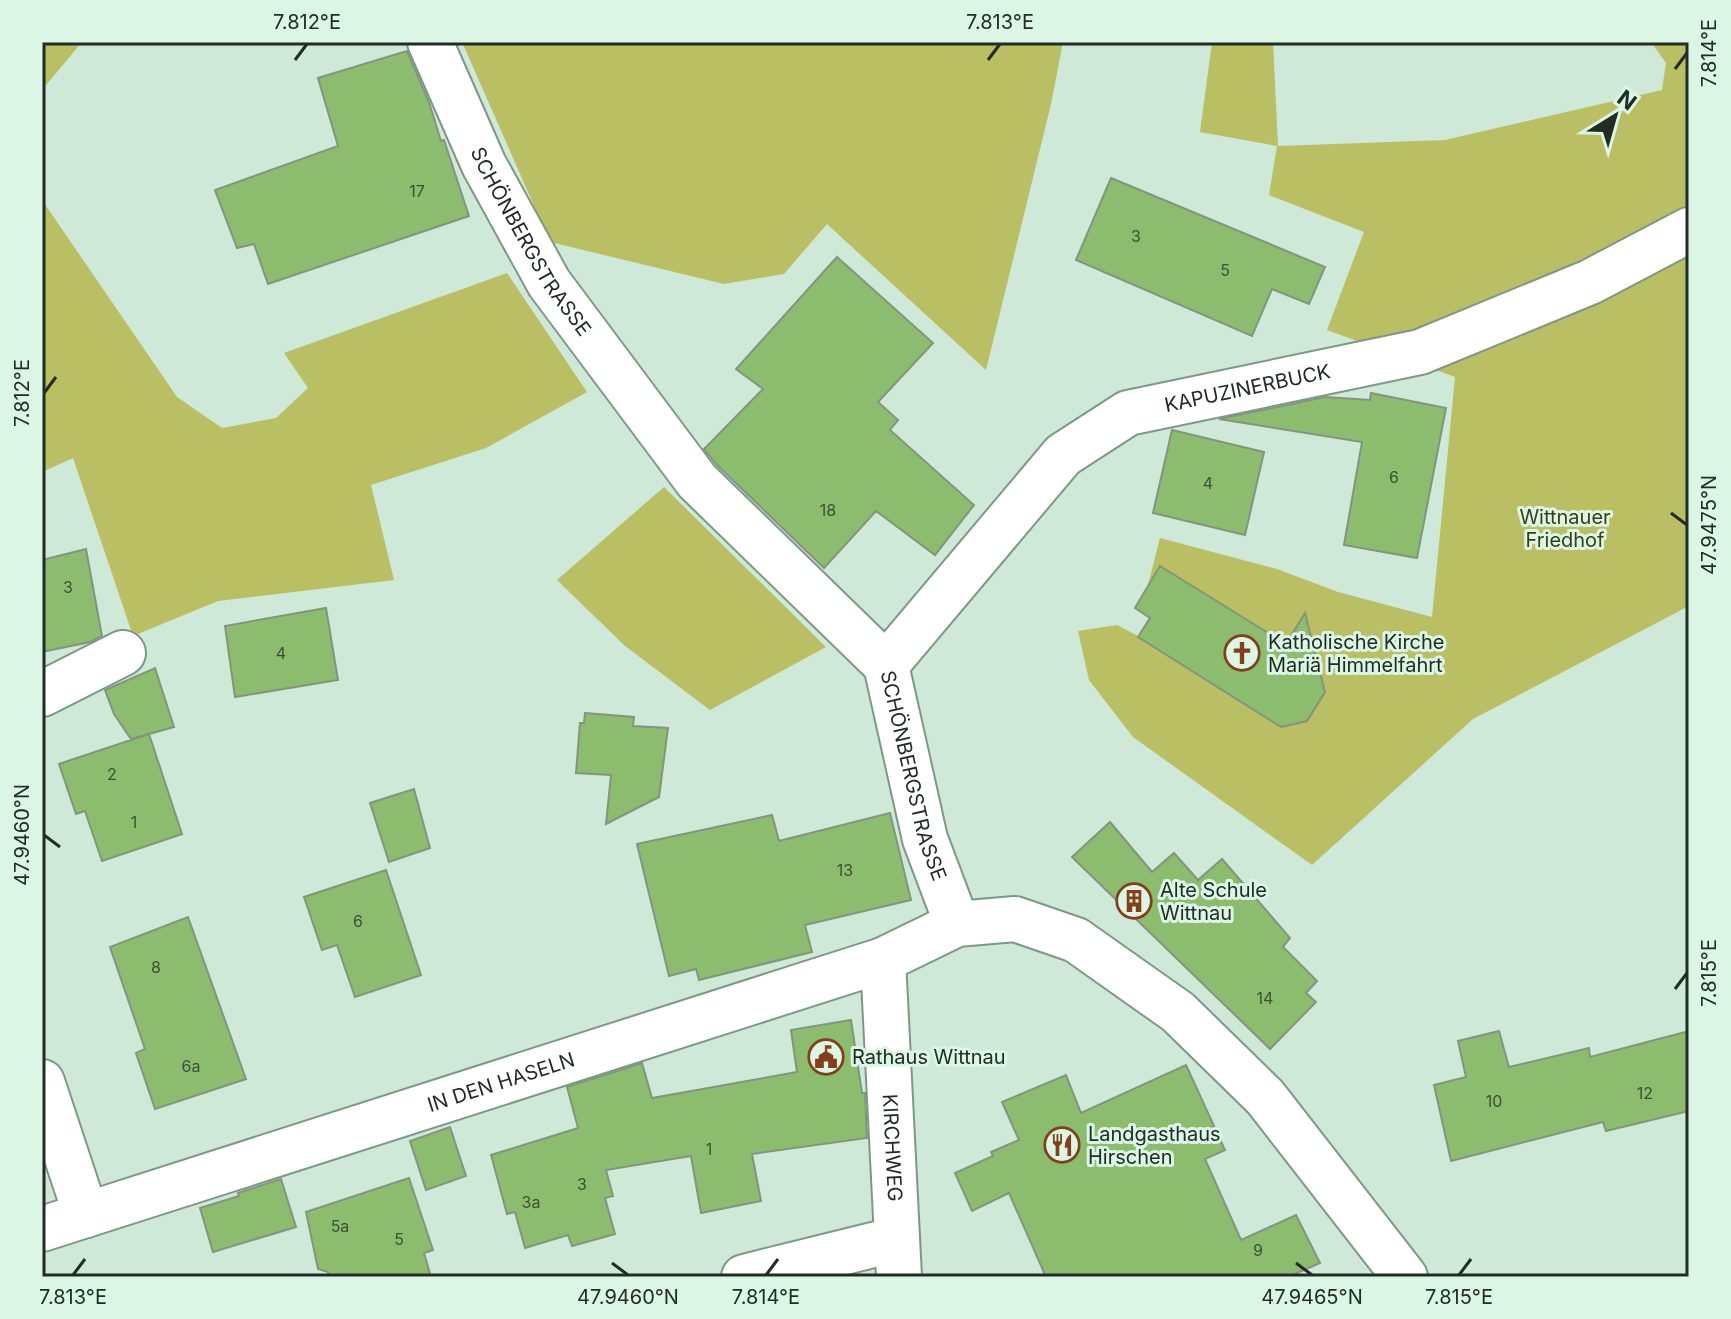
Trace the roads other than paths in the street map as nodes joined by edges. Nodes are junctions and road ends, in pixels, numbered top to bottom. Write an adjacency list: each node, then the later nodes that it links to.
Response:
1 (430, 42): 4 (street, SCHÖNBERGSTRASSE)
2 (1689, 230): 4 (street, KAPUZINERBUCK)
3 (123, 653): 5 (street)
4 (886, 665): 6 (street, SCHÖNBERGSTRASSE)
5 (42, 694)
6 (957, 924): 7 (street, IN DEN HASELN); 13 (street)
7 (883, 960): 9 (street, IN DEN HASELN); 11 (street, KIRCHWEG)
8 (42, 1082): 9 (street)
9 (86, 1215): 10 (street, IN DEN HASELN)
10 (42, 1229)
11 (898, 1258): 12 (street, KIRCHWEG)
12 (744, 1277)
13 (1405, 1277)

